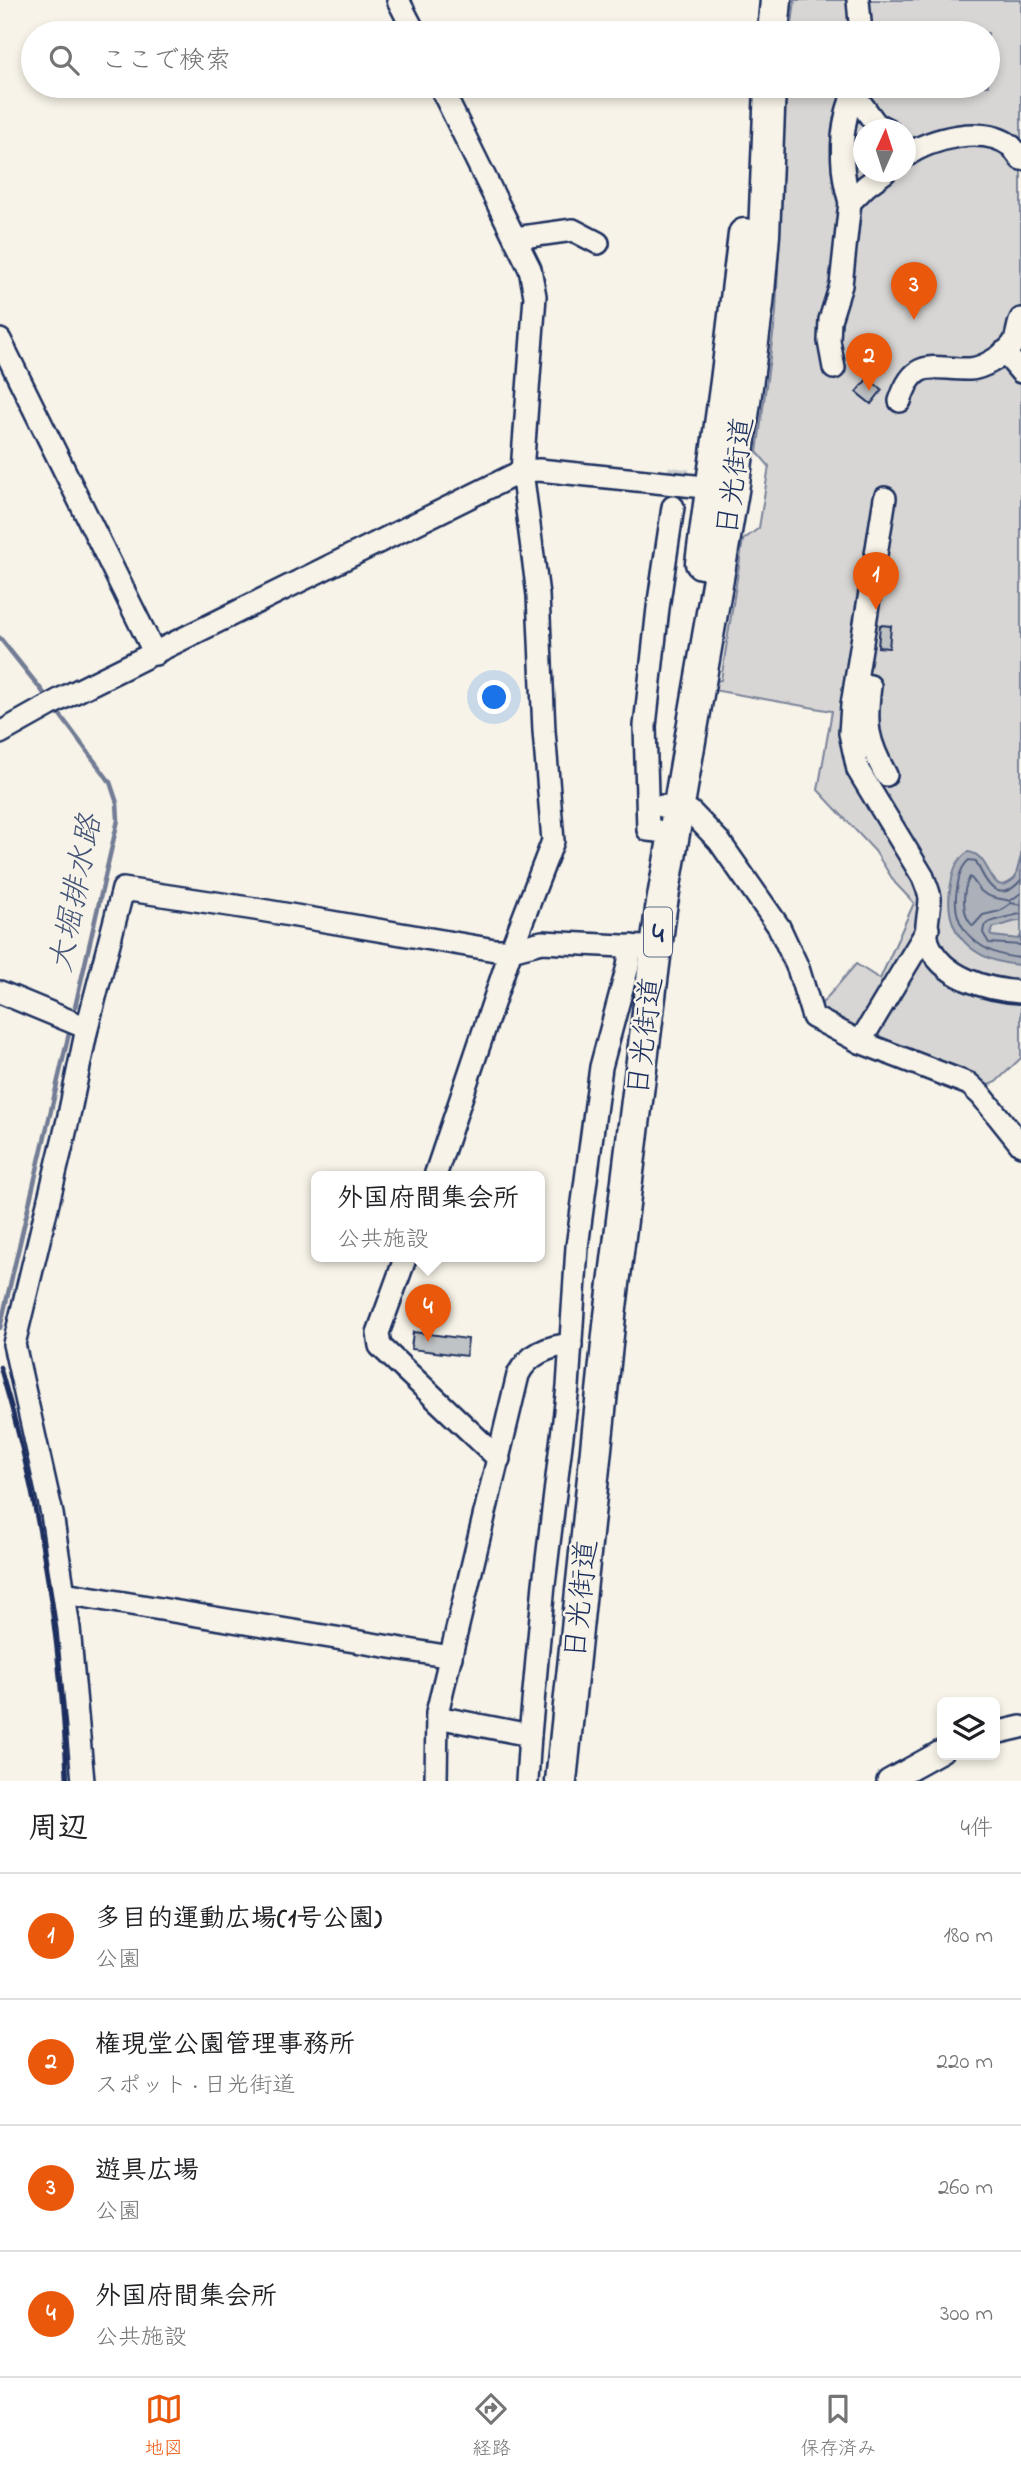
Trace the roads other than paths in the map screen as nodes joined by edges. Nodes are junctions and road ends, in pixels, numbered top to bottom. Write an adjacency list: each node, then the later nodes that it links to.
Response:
1 (761, 0): 6 (highway)
2 (776, 0): 7 (highway)
3 (858, 0): 8 (street)
4 (404, 2): 5 (street)
5 (411, 21)
6 (760, 21)
7 (775, 21)
8 (862, 21)
9 (446, 98): 19 (street)
10 (754, 98): 28 (highway, 日光街道 / 4)
11 (769, 98): 28 (highway, 日光街道 / 4)
12 (852, 98): 18 (street)
13 (860, 98): 14 (street)
14 (873, 119)
15 (916, 146): 16 (street)
16 (1017, 146)
17 (871, 182): 18 (street)
18 (850, 202): 24 (street)
19 (515, 238): 20 (street); 27 (street)
20 (598, 243)
21 (1021, 319): 23 (street)
22 (2, 348): 31 (street)
23 (1004, 352): 25 (street); 26 (street)
24 (834, 368)
25 (1021, 372)
26 (900, 401)
27 (522, 471): 28 (street); 31 (street); 38 (street)
28 (723, 489): 35 (highway, 日光街道 / 4)
29 (885, 498): 32 (street)
30 (673, 507): 35 (street)
31 (155, 654): 33 (street)
32 (856, 684): 34 (street); 36 (street)
33 (0, 733)
34 (887, 775)
35 (666, 815): 37 (highway, 日光街道 / 4); 42 (street); 59 (highway, 日光街道 / 4)
36 (928, 929): 40 (street); 42 (street)
37 (637, 947): 38 (street); 46 (street); 58 (highway, 日光街道 / 4)
38 (511, 950): 41 (street); 44 (street)
39 (0, 992): 41 (street)
40 (1021, 992)
41 (87, 1028): 48 (street)
42 (860, 1042): 43 (street)
43 (1021, 1144)
44 (437, 1171)
45 (404, 1262): 47 (street)
46 (570, 1345): 47 (street); 53 (street)
47 (499, 1459): 49 (street)
48 (64, 1592): 49 (street); 55 (street)
49 (451, 1657): 50 (street)
50 (437, 1717): 53 (street); 56 (street)
51 (1021, 1727): 52 (street)
52 (1000, 1732)
53 (530, 1735): 57 (street)
54 (937, 1754): 60 (street)
55 (83, 1781)
56 (436, 1781)
57 (527, 1781)
58 (542, 1781)
59 (561, 1781)
60 (888, 1781)

